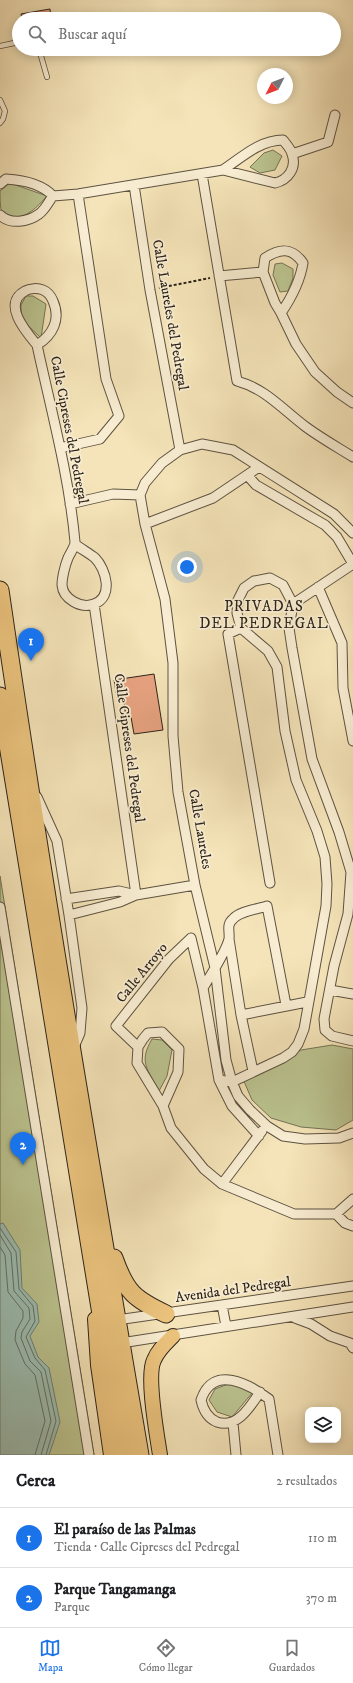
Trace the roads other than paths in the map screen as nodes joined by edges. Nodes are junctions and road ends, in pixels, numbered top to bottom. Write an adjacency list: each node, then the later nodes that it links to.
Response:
1 (12, 43): 2 (lane)
2 (0, 46)
3 (41, 56): 4 (lane)
4 (46, 77)
5 (0, 100): 7 (lane)
6 (335, 115): 8 (street)
7 (0, 123)
8 (292, 154): 9 (street); 9 (street)
9 (223, 170): 10 (street)
10 (202, 174): 12 (street); 17 (street)
11 (0, 184): 14 (street)
12 (134, 185): 13 (street); 22 (street, Calle Laureles del Pedregal)
13 (78, 194): 14 (street); 21 (street)
14 (54, 196): 15 (street)
15 (0, 215)
16 (263, 272): 17 (street); 18 (street); 18 (street)
17 (219, 276): 23 (street)
18 (281, 312): 20 (street)
19 (37, 345): 19 (street, Calle Cipreses del Pedregal); 21 (street, Calle Cipreses del Pedregal)
20 (353, 403)
21 (60, 448): 27 (street, Calle Cipreses del Pedregal)
22 (180, 450): 24 (street); 26 (street)
23 (353, 457)
24 (259, 467): 25 (street); 28 (street)
25 (247, 476): 29 (street); 30 (street)
26 (140, 495): 27 (street); 29 (street, Calle Laureles)
27 (70, 504): 32 (street, Calle Cipreses del Pedregal)
28 (334, 514): 30 (street); 31 (street)
29 (145, 524): 43 (street, Calle Laureles)
30 (324, 526): 33 (street)
31 (353, 533)
32 (75, 544): 36 (street); 36 (street)
33 (353, 564): 34 (street)
34 (318, 587): 37 (street); 40 (street)
35 (0, 590): 41 (highway)
36 (94, 604): 44 (street, Calle Cipreses del Pedregal)
37 (293, 604): 38 (street); 51 (street)
38 (241, 628): 42 (street); 53 (street)
39 (0, 696): 71 (highway)
40 (353, 741)
41 (27, 775): 45 (street); 58 (highway)
42 (270, 883)
43 (195, 885): 44 (street); 49 (street, Calle Laureles)
44 (136, 895): 45 (street); 47 (street)
45 (66, 899): 47 (street)
46 (0, 907): 84 (street)
47 (69, 915): 58 (street)
48 (229, 940): 49 (street); 54 (street); 55 (street)
49 (215, 968): 50 (street); 61 (street, Calle Laureles)
50 (202, 988): 57 (street, Calle Arroyo); 60 (street)
51 (330, 990): 52 (street); 56 (street)
52 (353, 994)
53 (307, 1002): 54 (street); 59 (street)
54 (286, 1005): 55 (street)
55 (241, 1015): 59 (street)
56 (353, 1041)
57 (138, 1047): 62 (street); 62 (street)
58 (71, 1052): 69 (highway)
59 (253, 1071): 61 (street)
60 (219, 1080): 61 (street); 65 (street)
61 (232, 1082): 63 (street, Calle Laureles)
62 (163, 1106): 66 (street)
63 (267, 1126): 64 (street, Calle Laureles); 65 (street)
64 (353, 1133)
65 (259, 1136): 66 (street)
66 (222, 1184): 68 (street)
67 (353, 1199): 68 (street)
68 (336, 1214): 70 (street)
69 (99, 1216): 75 (highway); 77 (highway)
70 (353, 1226)
71 (92, 1252): 85 (main road); 86 (highway)
72 (353, 1286): 73 (street, Avenida del Pedregal)
73 (222, 1305): 75 (street, Avenida del Pedregal); 78 (street)
74 (353, 1307): 76 (street)
75 (166, 1314): 77 (street, Avenida del Pedregal)
76 (293, 1317): 78 (street); 81 (street)
77 (117, 1320): 80 (highway)
78 (226, 1326): 79 (street)
79 (174, 1336): 80 (street); 88 (main road)
80 (121, 1343): 87 (highway)
81 (352, 1345)
82 (260, 1392): 83 (street); 83 (street); 90 (street)
83 (233, 1423): 89 (street)
84 (89, 1455)
85 (111, 1455)
86 (124, 1455)
87 (140, 1455)
88 (160, 1455)
89 (236, 1455)
90 (278, 1455)

